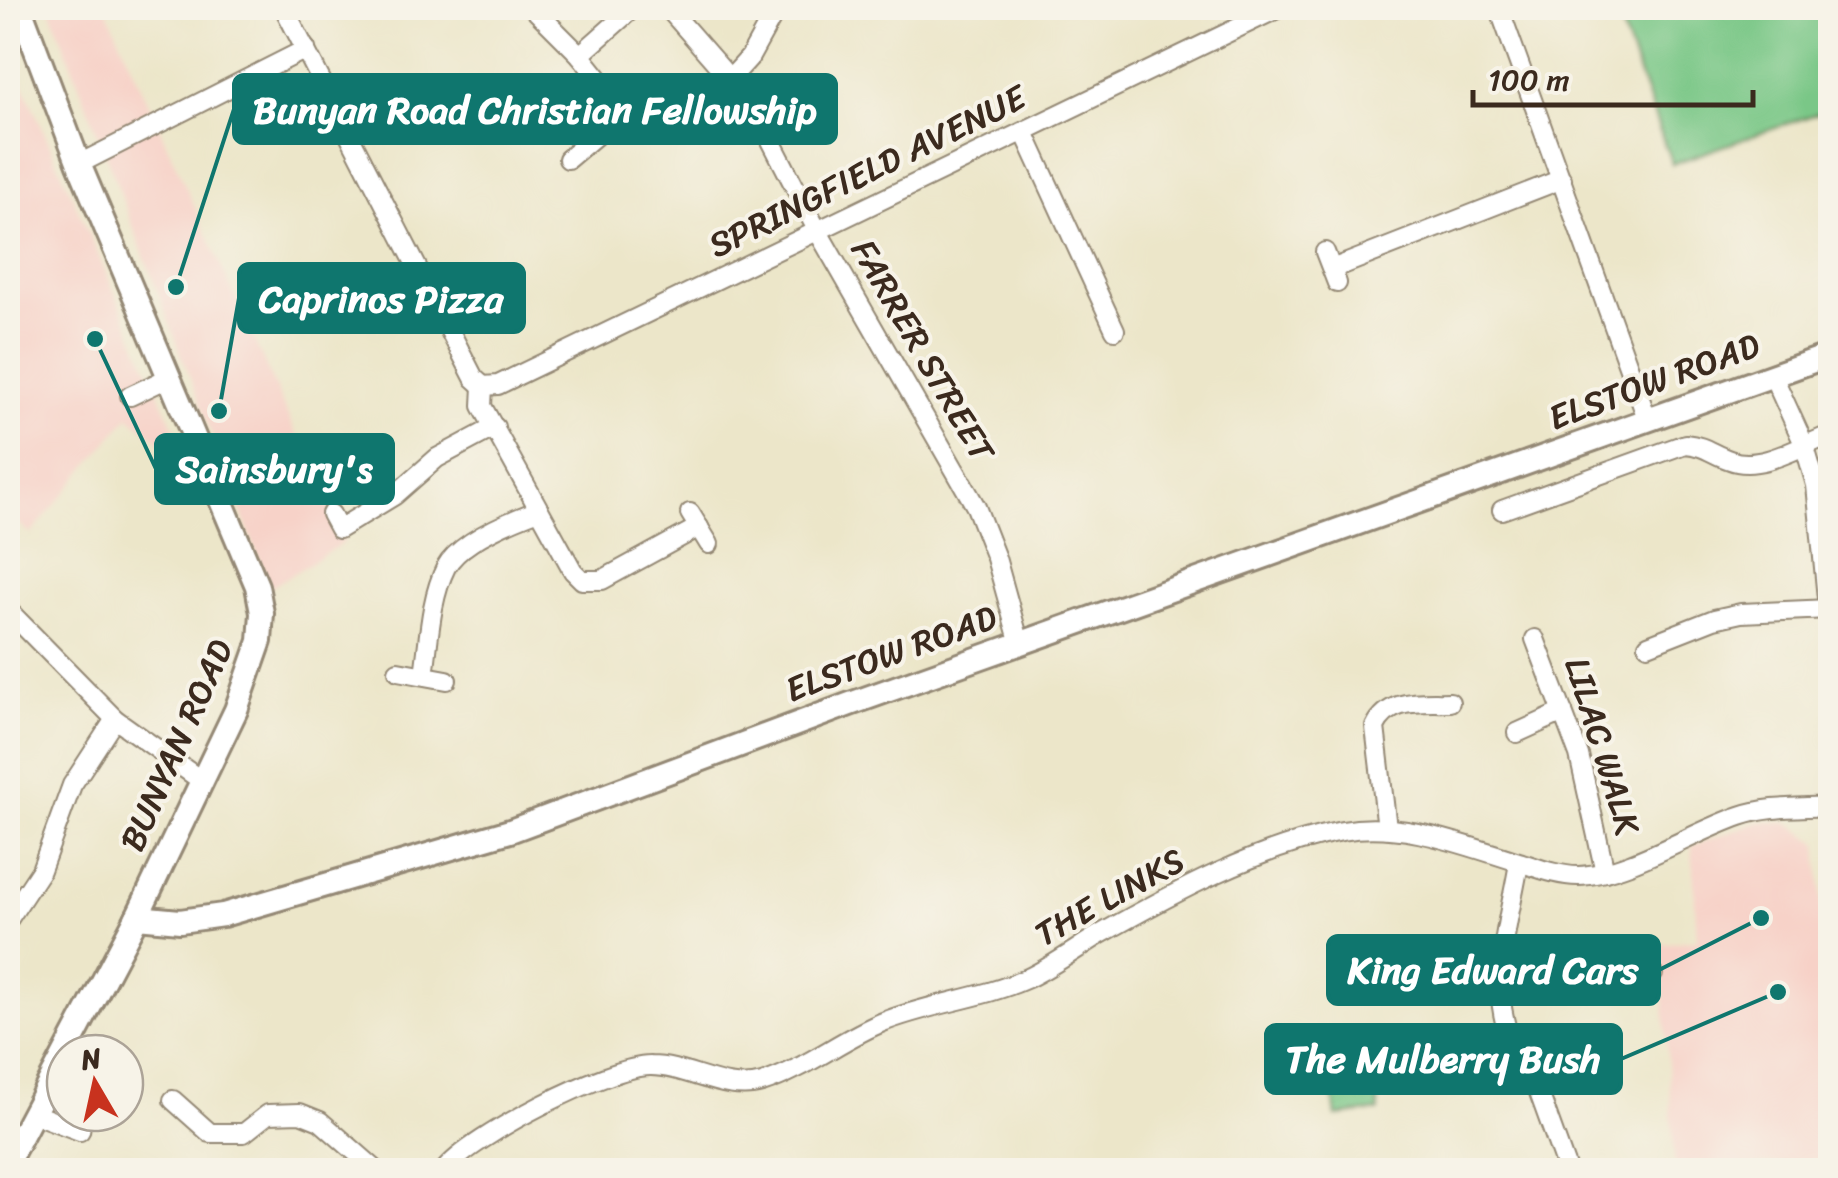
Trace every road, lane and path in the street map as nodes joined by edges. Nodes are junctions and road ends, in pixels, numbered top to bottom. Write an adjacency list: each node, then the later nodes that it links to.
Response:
1 (20, 8): 14 (street, BUNYAN ROAD)
2 (284, 8): 9 (street)
3 (533, 8): 10 (street)
4 (633, 8): 10 (street)
5 (668, 8): 11 (street, FARRER STREET)
6 (777, 8): 11 (street)
7 (1279, 8): 12 (street, SPRINGFIELD AVENUE)
8 (1499, 8): 15 (street)
9 (306, 48): 14 (street); 22 (street)
10 (580, 55): 13 (street)
11 (730, 79): 16 (street, FARRER STREET)
12 (1024, 132): 16 (street, SPRINGFIELD AVENUE); 18 (street)
13 (568, 159)
14 (78, 164): 21 (street, BUNYAN ROAD)
15 (1562, 179): 17 (street); 24 (street)
16 (817, 230): 22 (street, SPRINGFIELD AVENUE); 36 (street, FARRER STREET)
17 (1332, 268)
18 (1115, 330)
19 (1830, 355): 20 (street, ELSTOW ROAD)
20 (1773, 376): 24 (street, ELSTOW ROAD); 27 (street)
21 (170, 377): 23 (street); 45 (street, BUNYAN ROAD)
22 (482, 386): 25 (street)
23 (130, 396)
24 (1648, 421): 36 (street, ELSTOW ROAD)
25 (494, 427): 28 (street); 30 (street)
26 (1830, 435): 27 (street)
27 (1804, 444): 29 (street); 32 (street)
28 (539, 510): 31 (street); 39 (street)
29 (1502, 510)
30 (331, 514)
31 (700, 528)
32 (1830, 609): 34 (street); 37 (street, LILAC WALK)
33 (8, 610): 43 (street)
34 (1830, 630)
35 (1535, 639): 42 (street, LILAC WALK)
36 (1020, 644): 50 (street, ELSTOW ROAD)
37 (1648, 645)
38 (398, 671): 39 (street)
39 (424, 675): 40 (street)
40 (447, 680)
41 (1450, 702): 47 (street)
42 (1563, 712): 44 (street); 49 (street, LILAC WALK)
43 (115, 720): 45 (street); 51 (street)
44 (1517, 732)
45 (202, 781): 50 (street, BUNYAN ROAD)
46 (1830, 806): 49 (street, THE LINKS)
47 (1387, 828): 48 (street, THE LINKS); 61 (street, THE LINKS)
48 (1520, 862): 49 (street, THE LINKS); 52 (street)
49 (1606, 872)
50 (137, 917): 57 (street, BUNYAN ROAD)
51 (8, 919)
52 (1502, 964): 53 (street); 54 (street)
53 (1653, 973)
54 (1512, 1040)
55 (1537, 1086): 62 (street)
56 (173, 1100): 60 (street)
57 (34, 1114): 58 (street); 59 (street, BUNYAN ROAD)
58 (45, 1118)
59 (11, 1146)
60 (376, 1170)
61 (445, 1170)
62 (1566, 1170)

